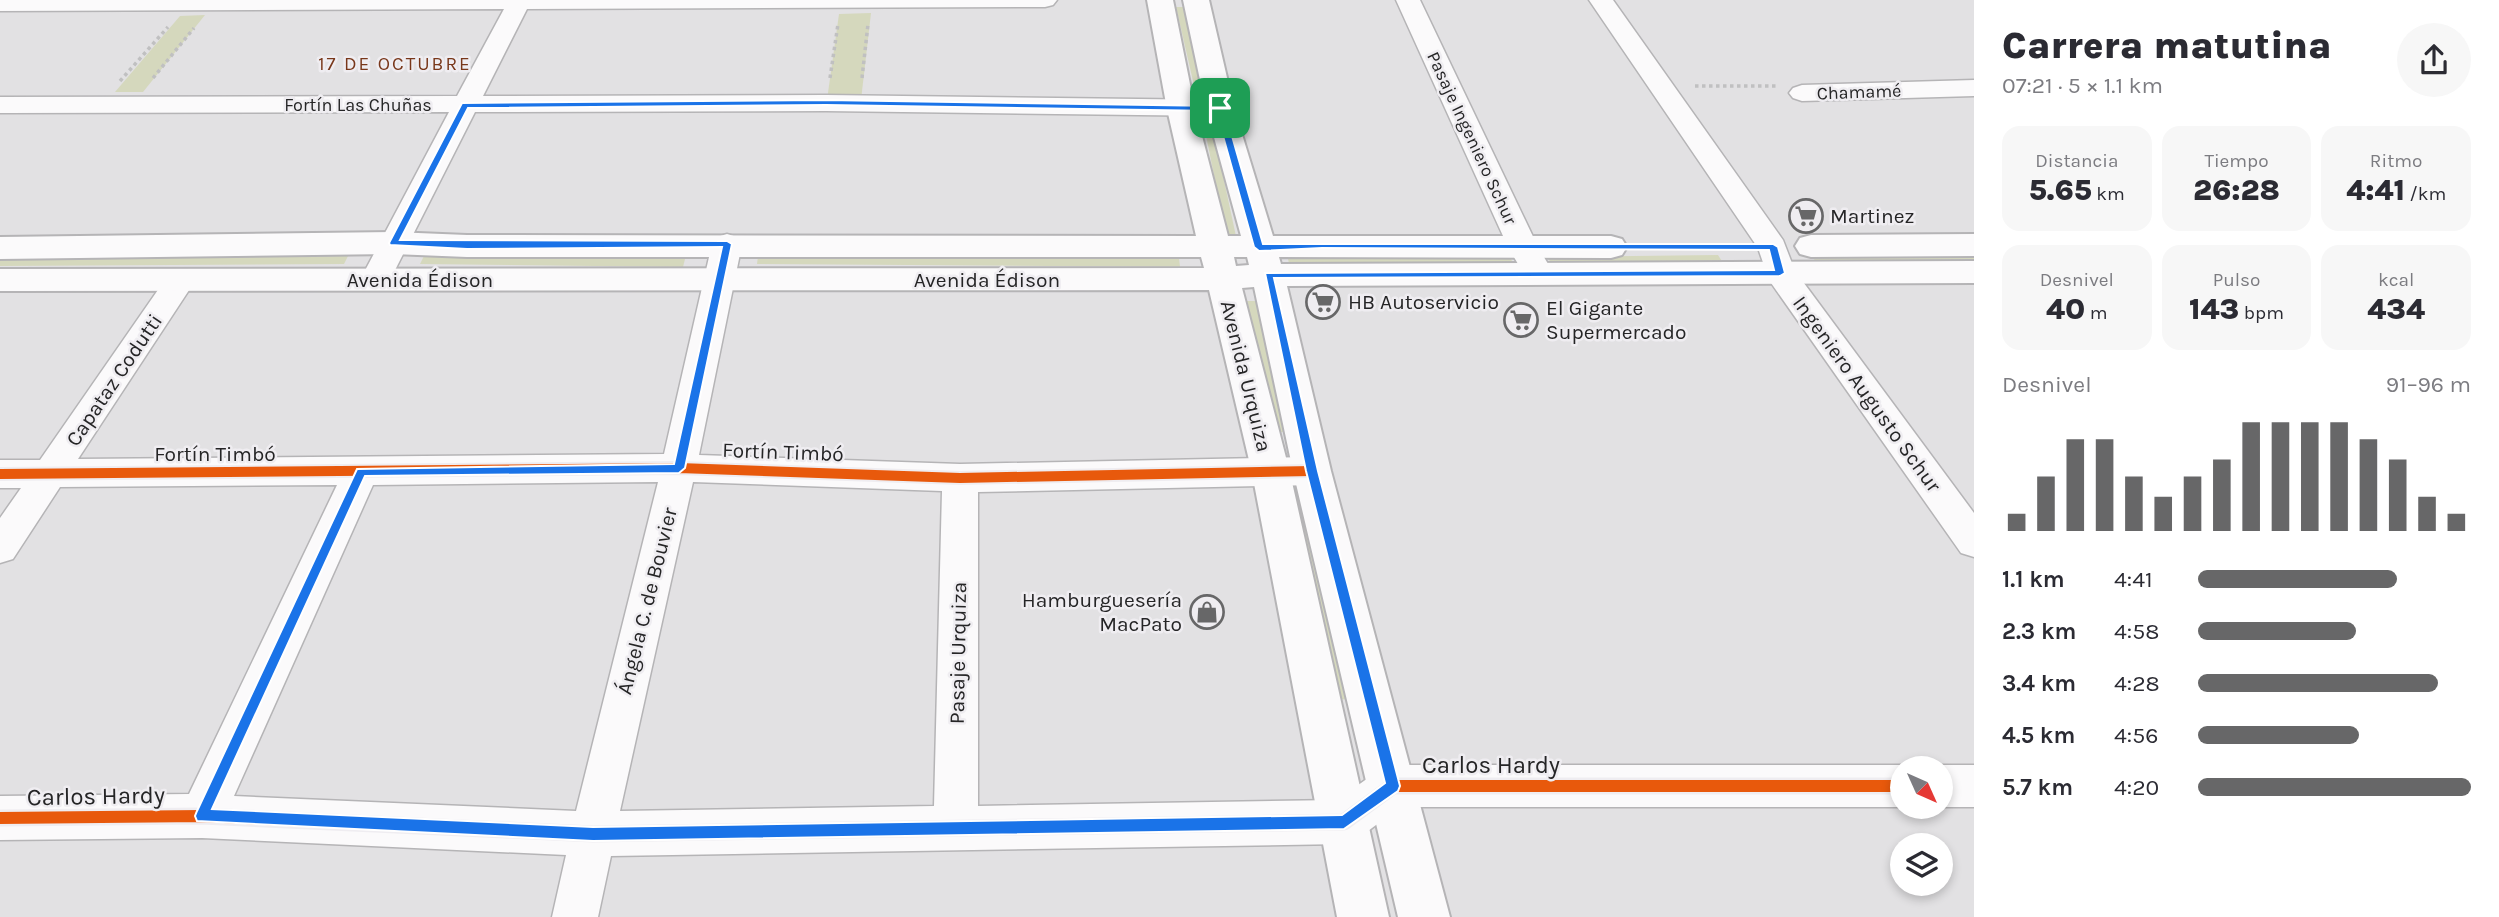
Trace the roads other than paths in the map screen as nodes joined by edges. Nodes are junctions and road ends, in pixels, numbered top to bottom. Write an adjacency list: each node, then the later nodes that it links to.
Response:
1 (520, 0): 7 (street); 9 (street); 13 (street)
2 (1045, 0): 8 (street)
3 (1160, 0): 15 (main road, Avenida Urquiza)
4 (1196, 0): 14 (main road, Avenida Urquiza)
5 (1408, 0): 21 (street, Pasaje Ingeniero Schur)
6 (1601, 0): 19 (street, Ingeniero Augusto Schur)
7 (842, 1): 8 (street)
8 (870, 1)
9 (0, 4)
10 (1974, 88): 11 (street, Chamamé)
11 (1802, 93)
12 (0, 105): 13 (street, Fortín Las Chuñas)
13 (465, 105): 15 (street, Fortín Las Chuñas); 16 (street)
14 (1220, 108): 15 (street, Fortín Las Chuñas); 20 (main road, Avenida Urquiza)
15 (1181, 109): 23 (main road, Avenida Urquiza)
16 (393, 243): 18 (main road, Avenida Édison); 22 (main road, Avenida Édison); 26 (street)
17 (1974, 245): 19 (main road, Avenida Édison)
18 (0, 248)
19 (1777, 260): 21 (main road, Avenida Édison); 24 (main road, Avenida Édison); 35 (street, Ingeniero Augusto Schur)
20 (1264, 261): 21 (main road, Avenida Édison); 23 (main road, Avenida Édison); 29 (main road, Avenida Urquiza)
21 (1531, 261)
22 (723, 262): 23 (main road, Avenida Édison); 26 (main road, Avenida Édison); 28 (street, Ángela C. de Bouvier)
23 (1217, 263): 31 (main road, Avenida Urquiza)
24 (1974, 272)
25 (0, 280): 27 (main road, Avenida Édison)
26 (374, 280): 27 (main road, Avenida Édison)
27 (180, 281): 33 (street, Capataz Codutti)
28 (679, 468): 30 (street, Fortín Timbó); 34 (street, Fortín Timbó); 45 (street, Ángela C. de Bouvier)
29 (1312, 471): 31 (street, Fortín Timbó); 37 (main road, Avenida Urquiza)
30 (361, 472): 33 (street, Fortín Timbó); 41 (street)
31 (1271, 473): 34 (street, Fortín Timbó); 43 (main road, Avenida Urquiza)
32 (0, 474): 33 (street, Fortín Timbó)
33 (50, 474): 36 (street, Capataz Codutti)
34 (960, 478): 44 (street, Pasaje Urquiza)
35 (1974, 542)
36 (0, 548)
37 (1393, 786): 38 (street, Carlos Hardy); 43 (street, Carlos Hardy); 48 (main road, Avenida Urquiza)
38 (1890, 786)
39 (1953, 786): 40 (street)
40 (1974, 786)
41 (202, 816): 42 (street, Carlos Hardy); 45 (street, Carlos Hardy)
42 (0, 818)
43 (1344, 822): 44 (street, Carlos Hardy); 47 (main road, Avenida Urquiza)
44 (956, 829): 45 (street, Carlos Hardy)
45 (593, 834): 46 (street, Ángela C. de Bouvier)
46 (575, 917)
47 (1363, 917)
48 (1424, 917)

